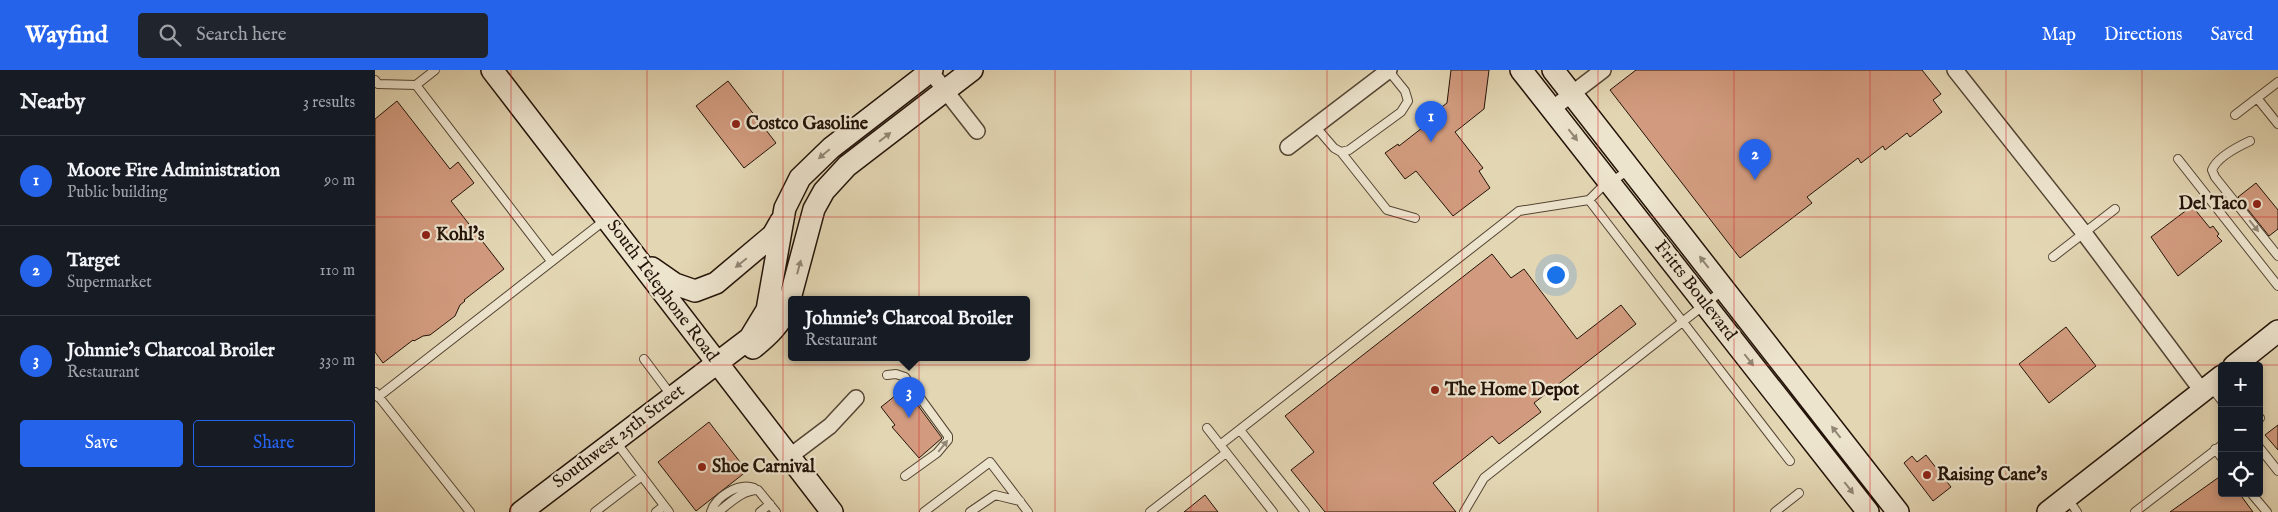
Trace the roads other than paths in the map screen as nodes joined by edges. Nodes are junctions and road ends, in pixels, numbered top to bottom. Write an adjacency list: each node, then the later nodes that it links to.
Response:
1 (435, 70): 12 (lane)
2 (492, 70): 31 (street, South Telephone Road)
3 (933, 70): 13 (street); 29 (street, one-way to 29)
4 (972, 70): 13 (street)
5 (1388, 70): 19 (street); 23 (lane)
6 (1521, 70): 16 (street, Fritts Boulevard)
7 (1553, 70): 14 (street, Fritts Boulevard)
8 (1603, 70): 14 (street)
9 (1955, 70): 32 (street)
10 (2278, 82): 15 (lane)
11 (376, 83): 12 (lane)
12 (416, 85): 36 (lane)
13 (948, 89): 20 (street); 39 (street, one-way to 13)
14 (1572, 94): 16 (street); 25 (street, Fritts Boulevard)
15 (2257, 98): 17 (lane); 18 (lane)
16 (1552, 109): 26 (street, Fritts Boulevard, one-way to 26)
17 (2235, 115)
18 (2278, 122)
19 (1315, 126): 22 (street); 23 (lane)
20 (977, 131)
21 (2250, 141): 33 (lane, one-way to 33)
22 (1288, 147)
23 (1341, 152): 30 (lane)
24 (2178, 159): 37 (lane)
25 (1631, 169): 26 (lane); 38 (street, Fritts Boulevard, one-way to 25)
26 (1610, 182): 27 (lane); 40 (street, Fritts Boulevard)
27 (1589, 200): 42 (lane); 53 (lane)
28 (2115, 209): 32 (lane)
29 (784, 214): 35 (street, one-way to 35); 46 (street, Southwest 25th Street)
30 (1415, 218)
31 (607, 219): 35 (street, South Telephone Road); 36 (lane)
32 (2084, 233): 34 (lane); 48 (street)
33 (2278, 256)
34 (2053, 257)
35 (637, 259): 46 (street, South Telephone Road)
36 (551, 261): 49 (lane)
37 (2278, 286)
38 (1725, 289): 40 (lane); 89 (street, Fritts Boulevard, one-way to 38)
39 (791, 296)
40 (1705, 304): 42 (lane); 88 (street, Fritts Boulevard, one-way to 88)
41 (788, 306): 46 (street, one-way to 41)
42 (1683, 322): 60 (lane); 86 (lane)
43 (2278, 331): 45 (street)
44 (644, 359): 50 (lane)
45 (2239, 362)
46 (716, 363): 50 (street, Southwest 25th Street); 59 (street, South Telephone Road)
47 (887, 375): 63 (lane, one-way to 47)
48 (2214, 388): 69 (street)
49 (377, 394): 71 (lane)
50 (672, 397): 54 (street, Southwest 25th Street)
51 (856, 398): 59 (street)
52 (1207, 428): 55 (lane)
53 (1240, 430): 55 (lane); 85 (lane)
54 (615, 440): 62 (lane); 72 (street, Southwest 25th Street)
55 (1220, 445): 58 (lane)
56 (2218, 447): 91 (lane)
57 (2263, 452): 61 (lane)
58 (1227, 453): 83 (lane); 84 (lane)
59 (789, 457): 79 (street, South Telephone Road)
60 (1790, 462)
61 (2278, 471)
62 (642, 476): 70 (lane); 73 (lane)
63 (905, 476)
64 (758, 490): 68 (lane); 75 (lane); 76 (lane)
65 (1799, 493): 87 (lane)
66 (2254, 497): 92 (lane)
67 (1020, 501): 80 (lane); 81 (lane); 82 (lane)
68 (770, 504): 77 (lane); 78 (lane)
69 (2072, 505): 90 (street)
70 (666, 509): 74 (lane)
71 (470, 512)
72 (521, 512)
73 (595, 512)
74 (656, 512)
75 (711, 512)
76 (718, 512)
77 (761, 512)
78 (776, 512)
79 (832, 512)
80 (924, 512)
81 (970, 512)
82 (1028, 512)
83 (1150, 512)
84 (1273, 512)
85 (1305, 512)
86 (1464, 512)
87 (1775, 512)
88 (1868, 512)
89 (1898, 512)
90 (2048, 512)
91 (2135, 512)
92 (2267, 512)

